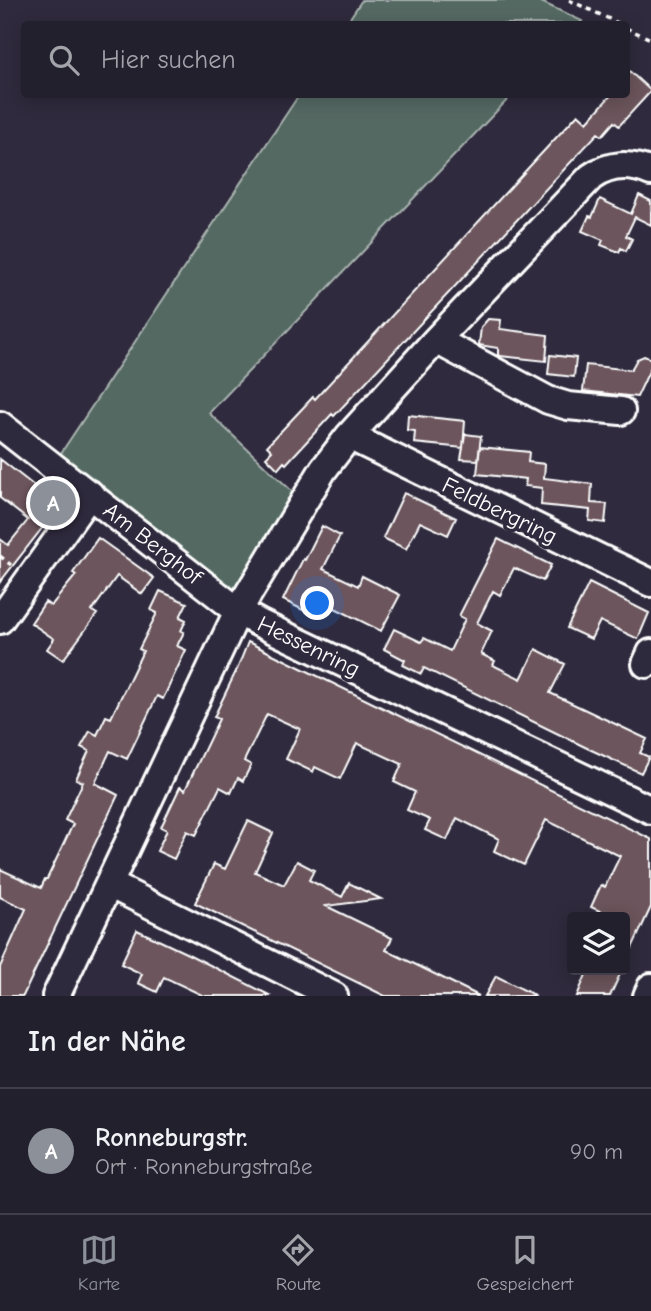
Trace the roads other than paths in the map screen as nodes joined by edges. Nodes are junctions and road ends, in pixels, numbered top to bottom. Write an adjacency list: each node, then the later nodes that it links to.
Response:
1 (651, 172): 2 (street)
2 (436, 340): 3 (street); 5 (street)
3 (621, 411)
4 (0, 425): 6 (street, Am Berghof)
5 (349, 436): 7 (street, Feldbergring); 8 (street)
6 (90, 494): 8 (street, Am Berghof); 9 (street)
7 (651, 583)
8 (238, 611): 10 (street, Hessenring); 11 (street, Hessenring)
9 (0, 620)
10 (651, 810)
11 (109, 884): 13 (street, Hessenring); 14 (street)
12 (651, 987): 15 (street)
13 (56, 996)
14 (334, 996)
15 (647, 996)

